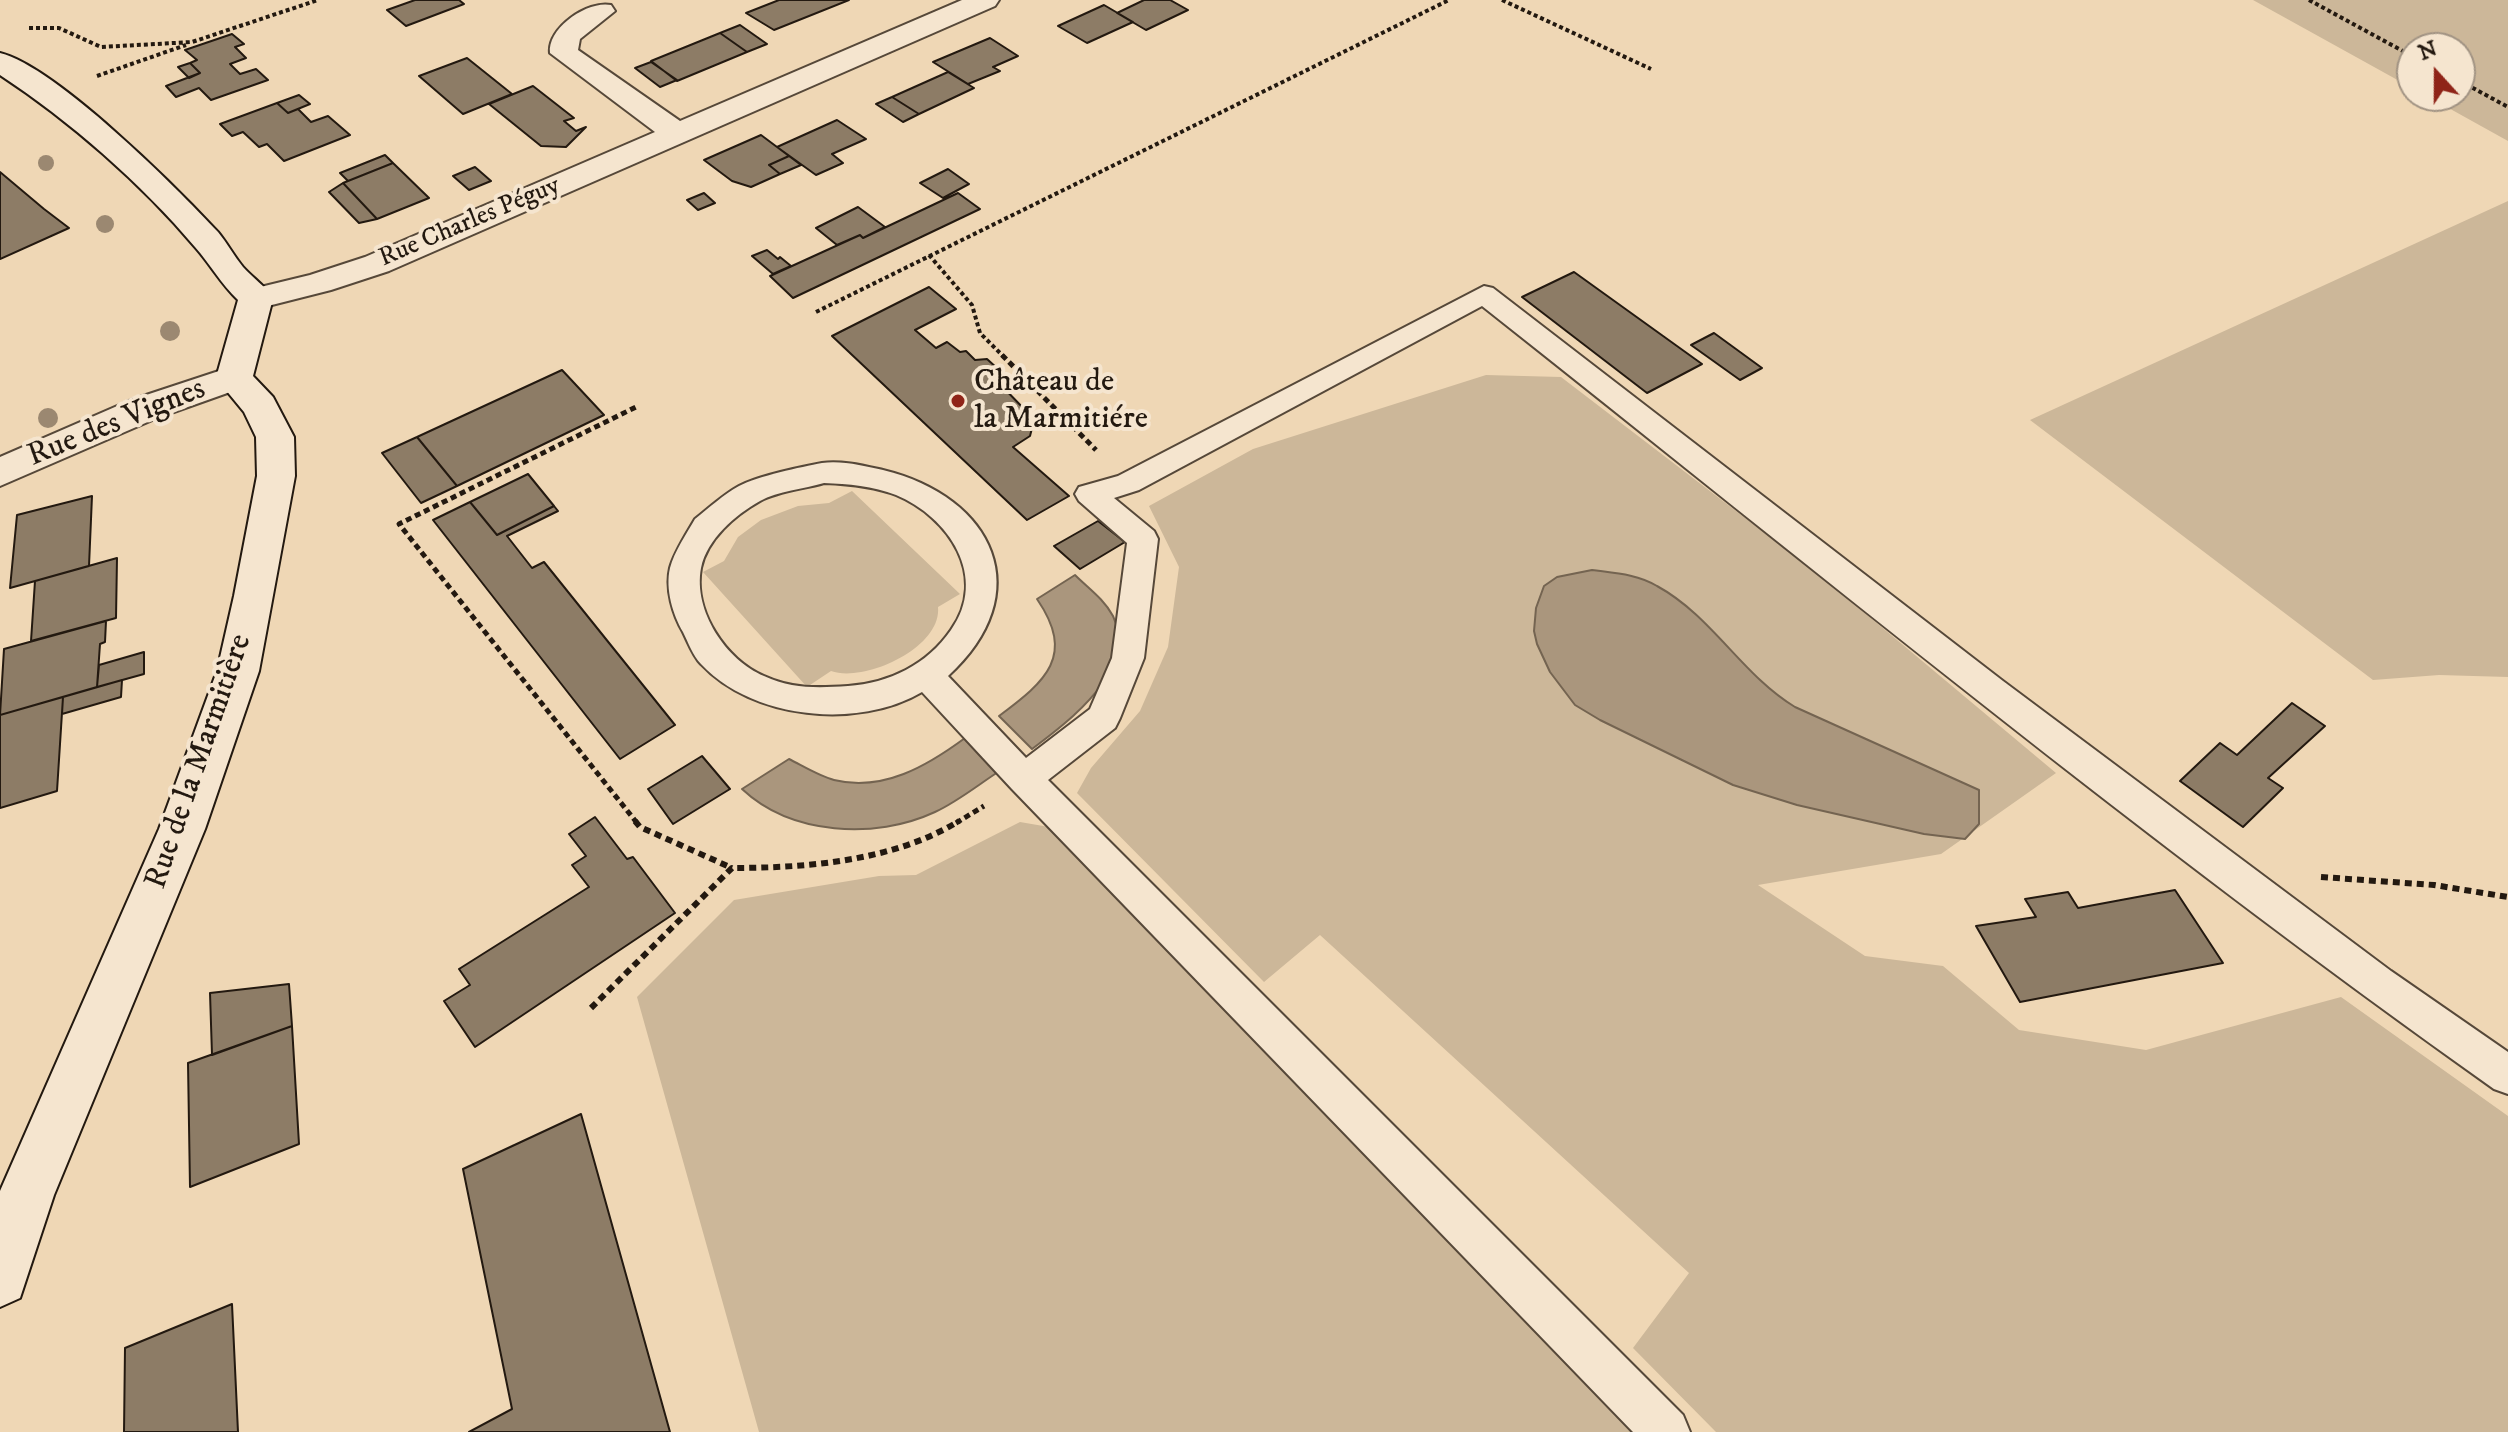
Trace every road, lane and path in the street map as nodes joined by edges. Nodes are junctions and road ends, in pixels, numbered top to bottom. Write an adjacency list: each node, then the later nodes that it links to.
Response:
1 (318, 0): 8 (path)
2 (985, 0): 15 (street, Rue Charles Péguy)
3 (1449, 0): 16 (path)
4 (1502, 0): 11 (path)
5 (2309, 0): 9 (path)
6 (601, 11): 15 (street)
7 (21, 31): 8 (path)
8 (192, 42): 12 (path)
9 (2396, 47)
10 (0, 62): 17 (street)
11 (1651, 69)
12 (93, 78)
13 (2476, 90): 14 (path)
14 (2508, 107)
15 (678, 134): 17 (street, Rue Charles Péguy)
16 (929, 255): 18 (path); 22 (path)
17 (256, 298): 19 (street)
18 (816, 312)
19 (234, 378): 21 (street, Rue des Vignes); 30 (street, Rue de la Marmitière)
20 (638, 406): 25 (path)
21 (0, 473)
22 (1128, 483): 24 (lane); 26 (lane)
23 (927, 676): 23 (lane); 24 (lane)
24 (1024, 779): 25 (path); 31 (lane)
25 (732, 868): 28 (path)
26 (2228, 871): 27 (path); 29 (lane)
27 (2508, 897)
28 (591, 1008)
29 (2508, 1075)
30 (0, 1278)
31 (1666, 1432)

